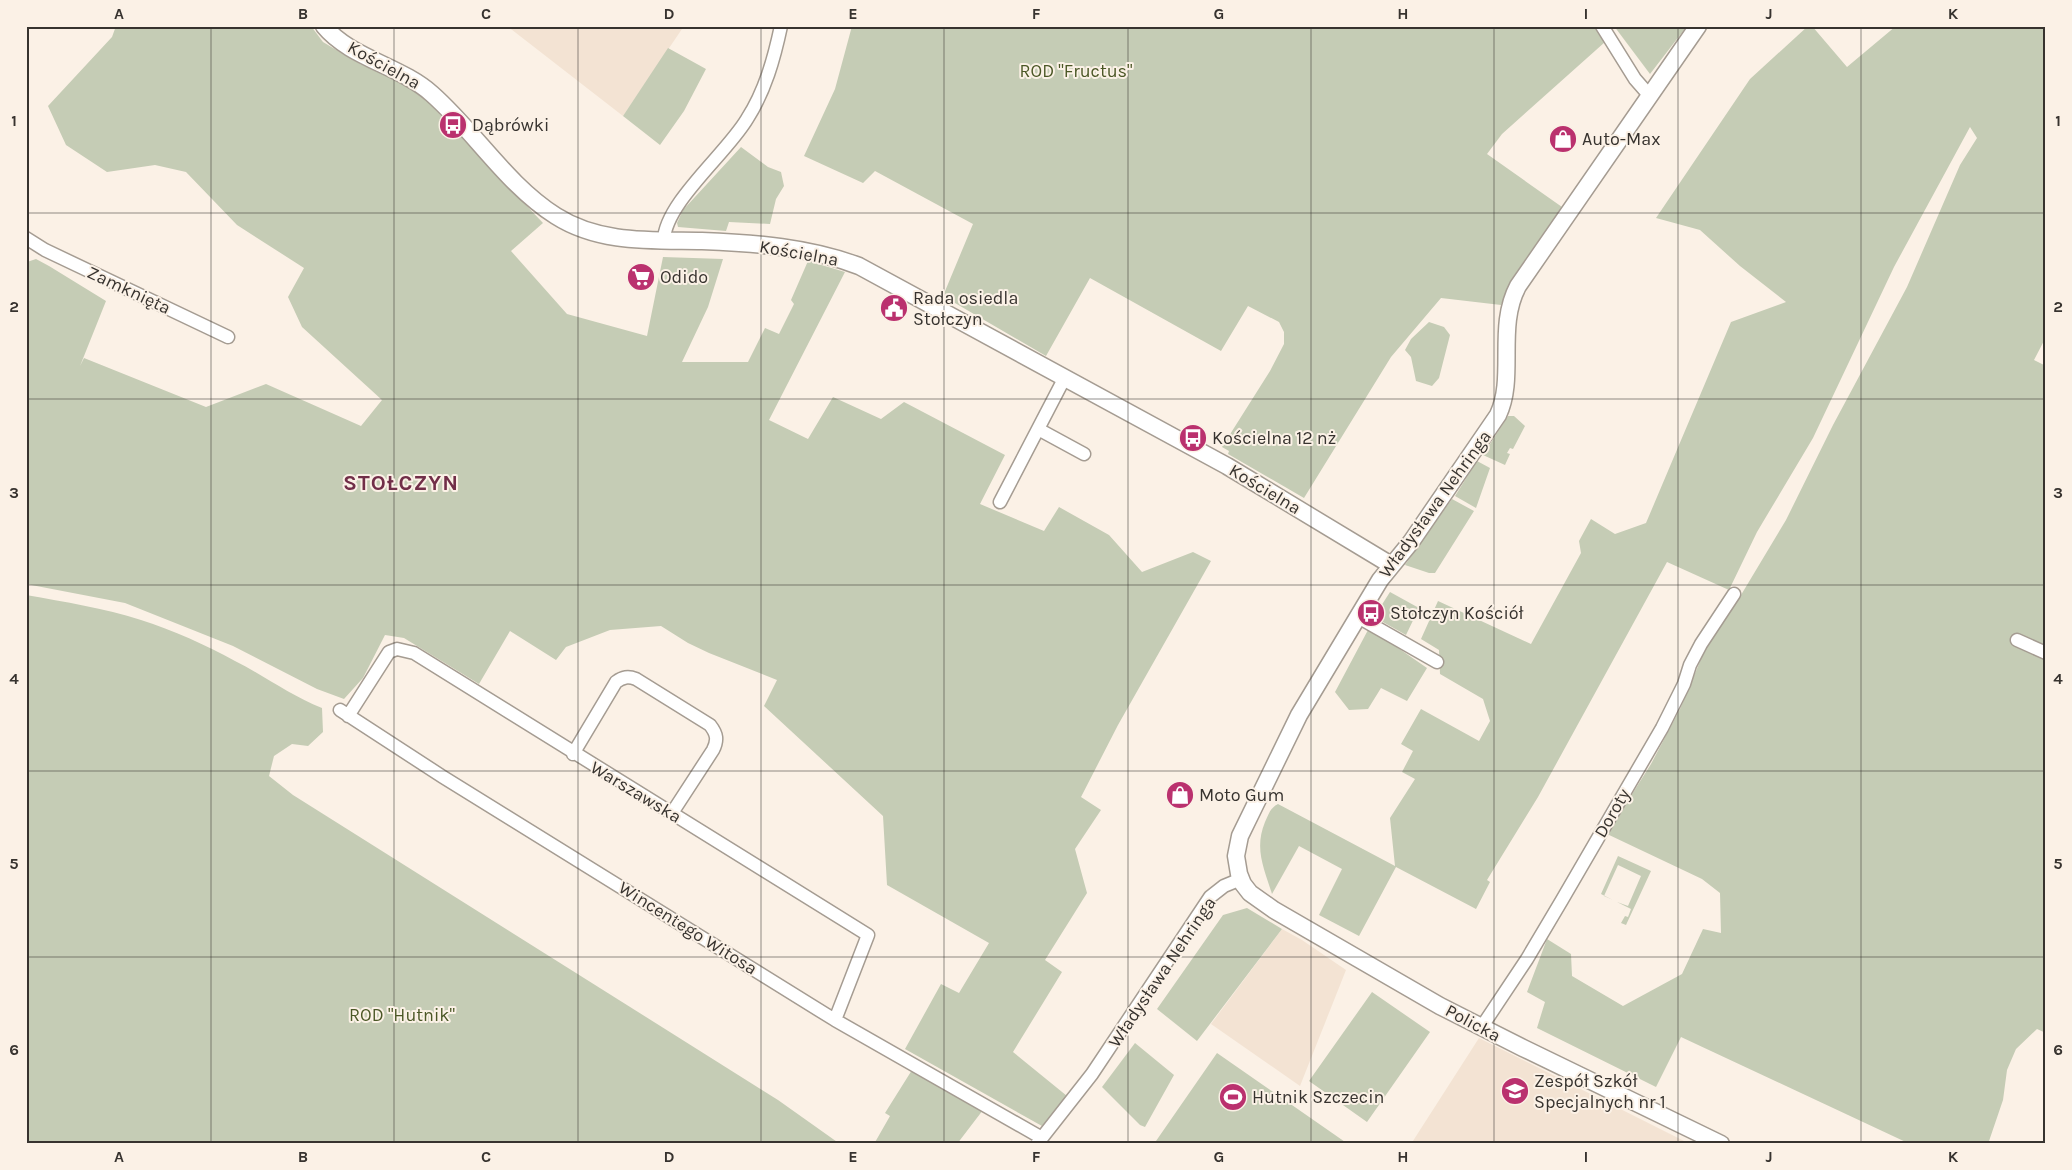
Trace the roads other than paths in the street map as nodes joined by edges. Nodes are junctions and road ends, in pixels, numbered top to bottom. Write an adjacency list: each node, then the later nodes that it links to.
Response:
1 (324, 26): 6 (street, Kościelna)
2 (781, 26): 6 (street)
3 (1602, 26): 5 (street)
4 (1698, 26): 5 (street, Władysława Nehringa)
5 (1649, 95): 13 (street, Władysława Nehringa)
6 (664, 240): 9 (street, Kościelna)
7 (28, 244): 8 (street, Zamknięta)
8 (228, 337)
9 (1064, 379): 10 (street); 13 (street, Kościelna)
10 (1038, 429): 11 (street); 12 (street)
11 (1084, 454)
12 (1000, 502)
13 (1391, 565): 15 (street, Władysława Nehringa)
14 (1734, 594): 24 (street, Doroty)
15 (1358, 617): 18 (street); 22 (street, Władysława Nehringa)
16 (2017, 640): 17 (street)
17 (2046, 653)
18 (1437, 662)
19 (344, 713): 20 (street, Warszawska); 23 (street, Wincentego Witosa)
20 (573, 754): 21 (street, Warszawska); 21 (street)
21 (672, 813): 23 (street, Warszawska)
22 (1241, 879): 24 (street, Policka); 25 (street, Władysława Nehringa)
23 (836, 1020): 25 (street, Wincentego Witosa)
24 (1482, 1028): 26 (street, Policka)
25 (1040, 1141)
26 (1720, 1144)

